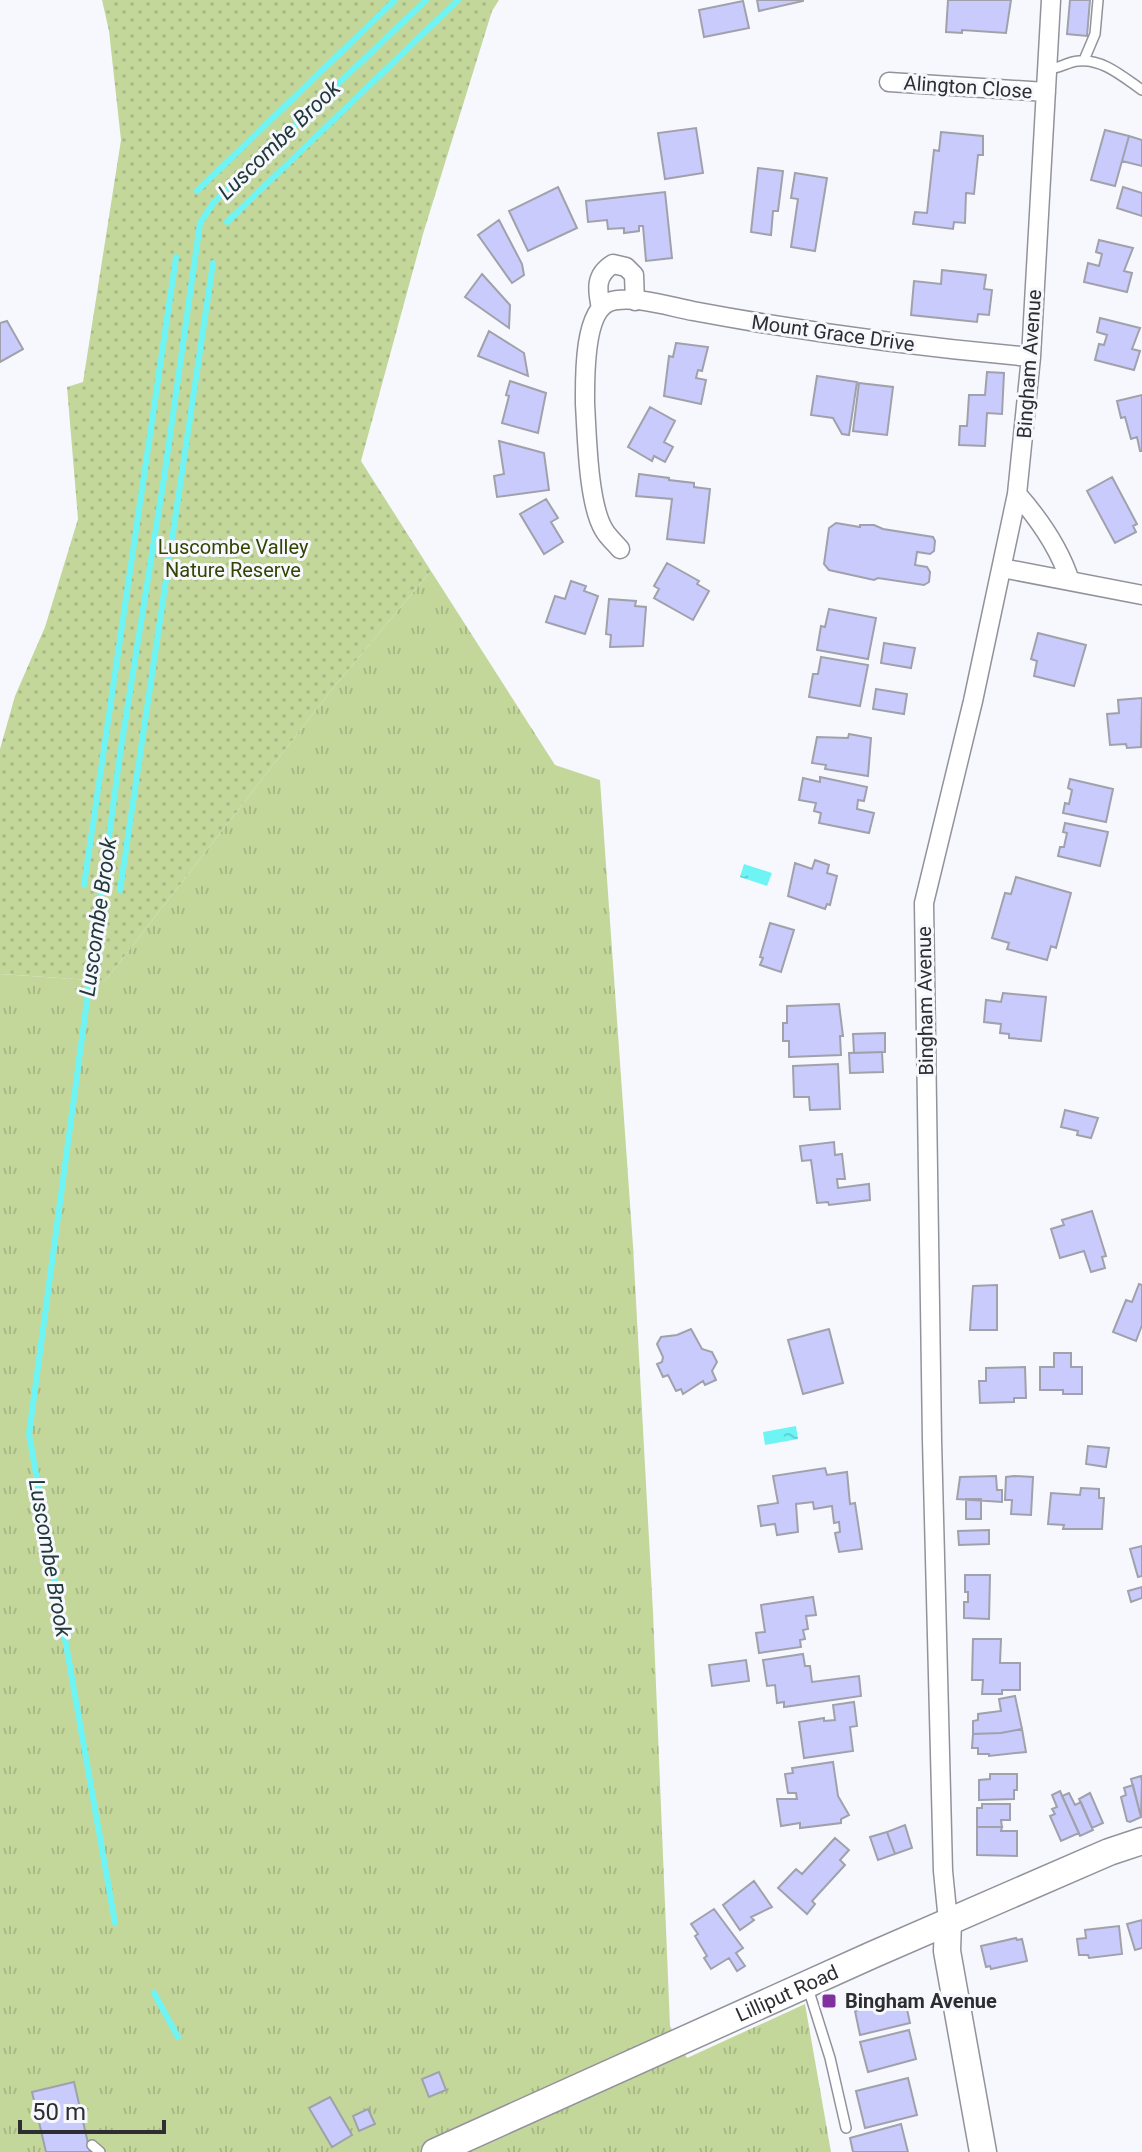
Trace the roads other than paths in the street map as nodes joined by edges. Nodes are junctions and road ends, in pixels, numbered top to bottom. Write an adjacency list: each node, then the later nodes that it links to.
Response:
1 (1051, 0): 4 (street, Bingham Avenue)
2 (1098, 0): 3 (lane)
3 (1084, 60): 4 (lane); 6 (lane)
4 (1047, 69): 7 (street, Bingham Avenue)
5 (889, 82): 7 (street, Alington Close)
6 (1142, 90)
7 (1046, 92): 10 (street, Bingham Avenue)
8 (635, 301): 9 (street, Mount Grace Drive); 9 (street); 10 (street, Mount Grace Drive)
9 (601, 308): 12 (street)
10 (1031, 357): 11 (street, Bingham Avenue)
11 (1017, 494): 13 (street, Bingham Avenue); 14 (street)
12 (620, 549)
13 (1002, 568): 14 (street); 17 (street, Bingham Avenue)
14 (1070, 581): 15 (street)
15 (1142, 595)
16 (1142, 1841): 17 (street, Lilliput Road)
17 (948, 1921): 18 (street, Lilliput Road); 21 (street)
18 (807, 1985): 19 (lane); 20 (street, Lilliput Road)
19 (846, 2128)
20 (435, 2152)
21 (983, 2152)

